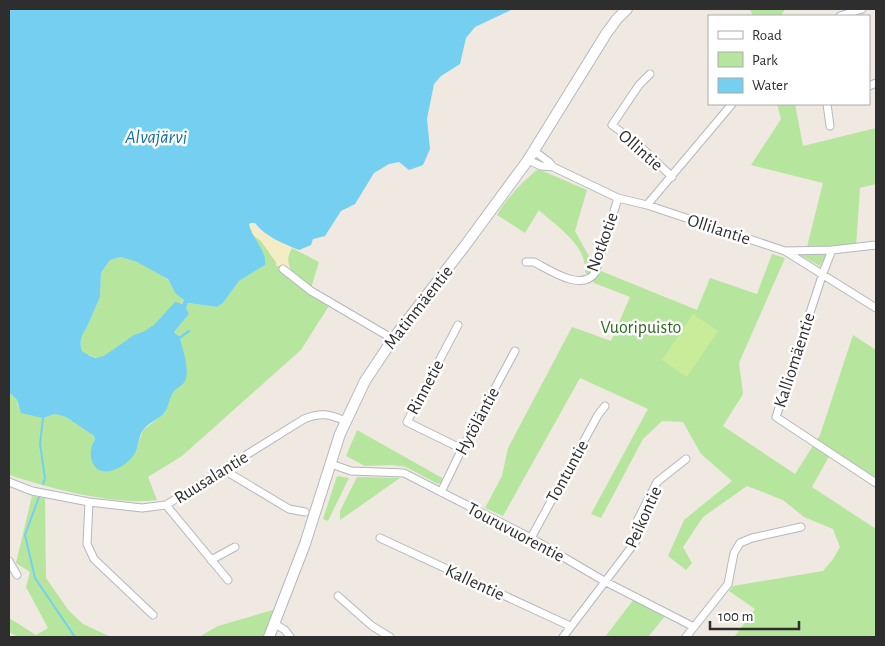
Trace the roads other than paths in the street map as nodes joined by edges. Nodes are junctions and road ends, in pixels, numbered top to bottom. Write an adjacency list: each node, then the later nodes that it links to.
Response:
1 (627, 9): 8 (main road, Matinmäentie)
2 (862, 9): 3 (street)
3 (843, 15)
4 (650, 74): 9 (street, Ollintie)
5 (731, 105): 9 (street)
6 (827, 105): 7 (street)
7 (830, 126)
8 (531, 155): 10 (street, Ollilantie); 20 (main road, Matinmäentie)
9 (672, 177): 11 (street)
10 (618, 198): 11 (street, Ollilantie); 15 (street, Notkotie)
11 (647, 205): 14 (street, Ollilantie)
12 (876, 245): 13 (street)
13 (832, 250): 14 (street); 17 (street)
14 (786, 251): 17 (street, Ollilantie)
15 (526, 262)
16 (283, 269): 20 (street)
17 (823, 273): 18 (street, Ollilantie); 29 (street, Kalliomäentie)
18 (876, 308)
19 (458, 325): 24 (street, Rinnetie)
20 (393, 339): 23 (main road, Matinmäentie)
21 (515, 351): 24 (street, Hytöläntie)
22 (605, 406): 36 (street, Tontuntie)
23 (346, 421): 26 (main road, Matinmäentie); 27 (street, Ruusalantie)
24 (462, 449): 30 (street, Hytöläntie)
25 (686, 459): 42 (street, Peikontie)
26 (331, 464): 30 (street, Touruvuorentie); 45 (main road, Matinmäentie)
27 (224, 470): 32 (street, Ruusalantie); 33 (street)
28 (9, 482): 31 (street, Ruusalantie)
29 (876, 483)
30 (441, 492): 36 (street, Touruvuorentie)
31 (89, 502): 32 (street, Ruusalantie); 44 (street)
32 (166, 505): 38 (street)
33 (305, 512)
34 (801, 527): 47 (street)
35 (380, 538): 46 (street, Kallentie)
36 (531, 538): 42 (street, Touruvuorentie)
37 (235, 547): 38 (street)
38 (211, 560): 41 (street)
39 (9, 562): 40 (street)
40 (17, 575)
41 (228, 580)
42 (604, 581): 46 (street, Peikontie); 47 (street, Touruvuorentie)
43 (338, 596): 50 (street)
44 (152, 615)
45 (275, 624): 48 (main road, Matinmäentie); 49 (street)
46 (570, 626): 51 (street, Peikontie)
47 (694, 626): 52 (street)
48 (269, 637)
49 (290, 637)
50 (390, 637)
51 (563, 637)
52 (686, 637)

